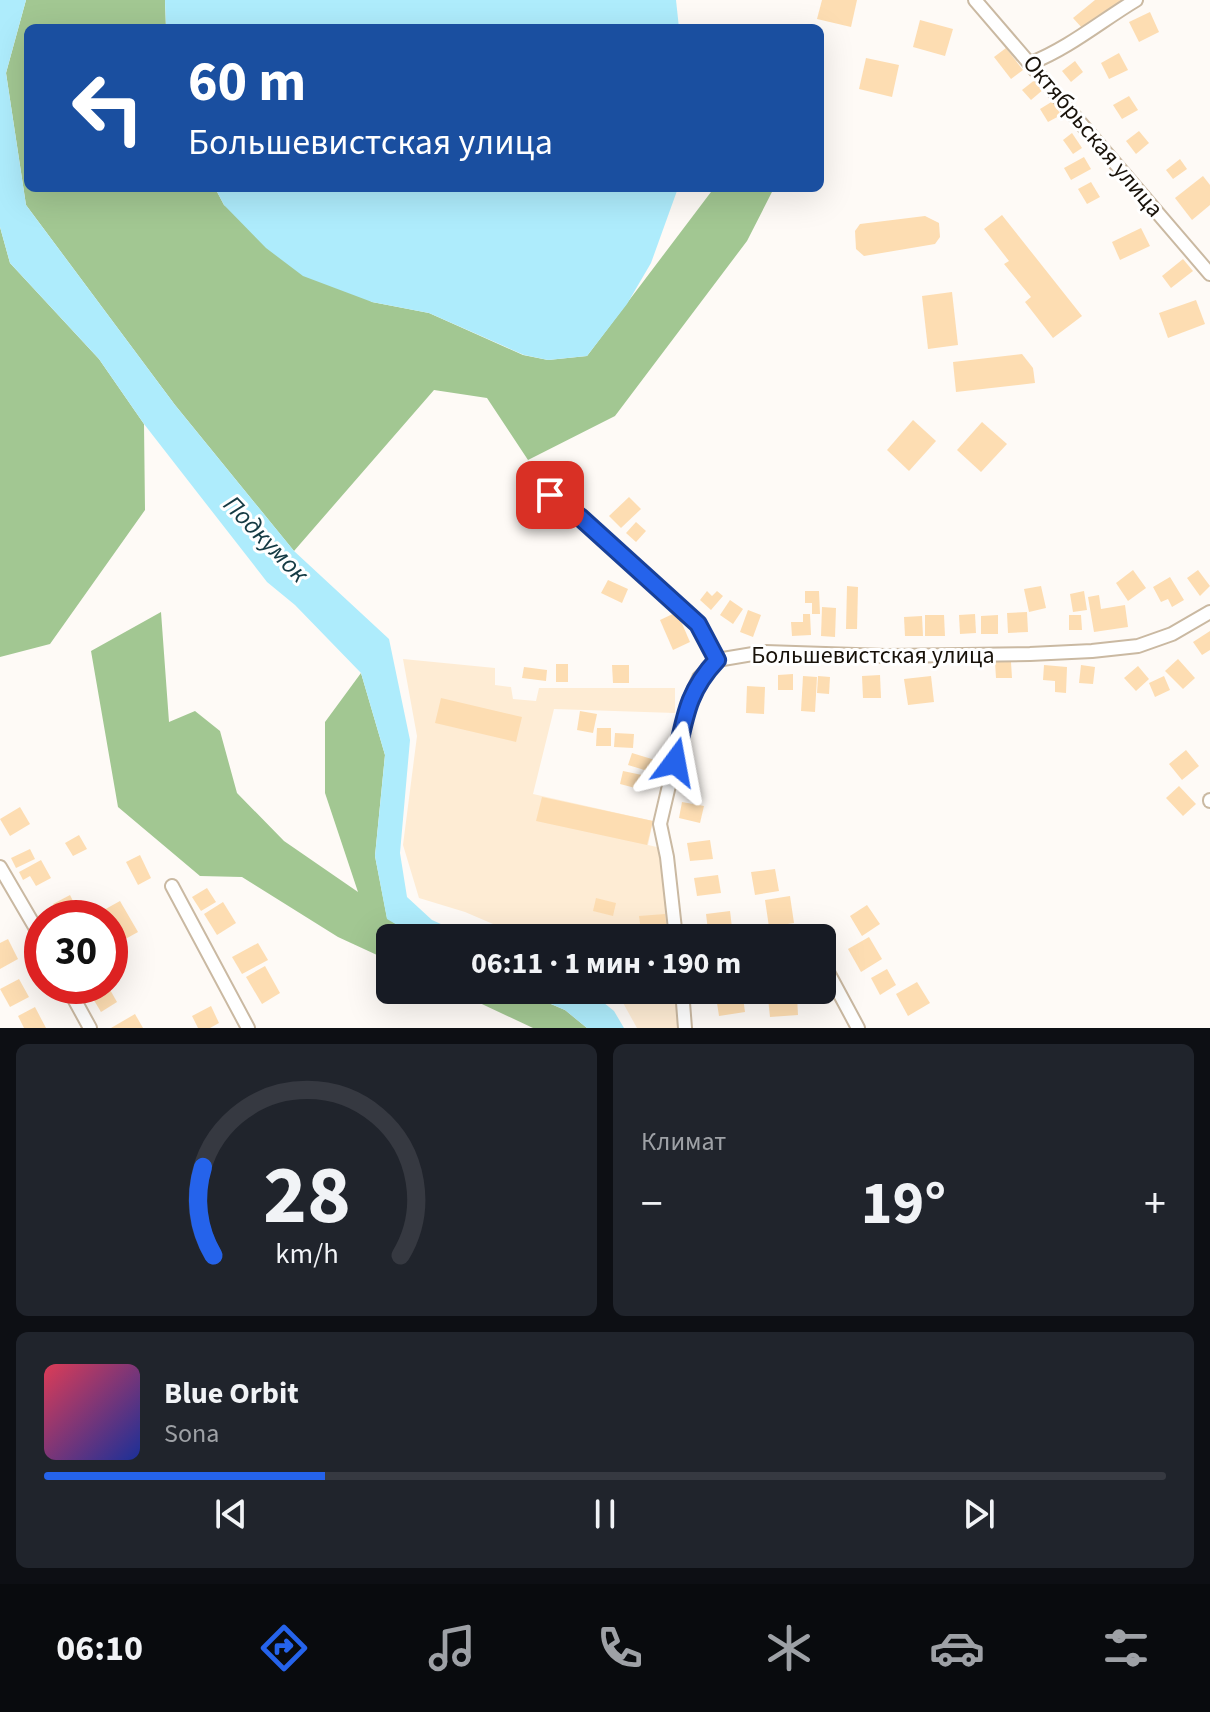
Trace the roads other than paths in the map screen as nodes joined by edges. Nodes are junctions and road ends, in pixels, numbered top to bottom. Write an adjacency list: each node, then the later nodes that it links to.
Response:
1 (975, 0): 3 (street, Октябрьская улица)
2 (1136, 0): 3 (street)
3 (1031, 63): 4 (street, Октябрьская улица)
4 (1210, 274)
5 (550, 495): 7 (street, Большевистская улица)
6 (1210, 612): 7 (street, Большевистская улица)
7 (717, 660): 11 (street)
8 (0, 867): 10 (street)
9 (172, 886): 16 (street)
10 (24, 908)
11 (674, 924)
12 (836, 987): 18 (street)
13 (77, 1004): 15 (street)
14 (683, 1004): 17 (street)
15 (90, 1028)
16 (248, 1028)
17 (685, 1028)
18 (858, 1028)

